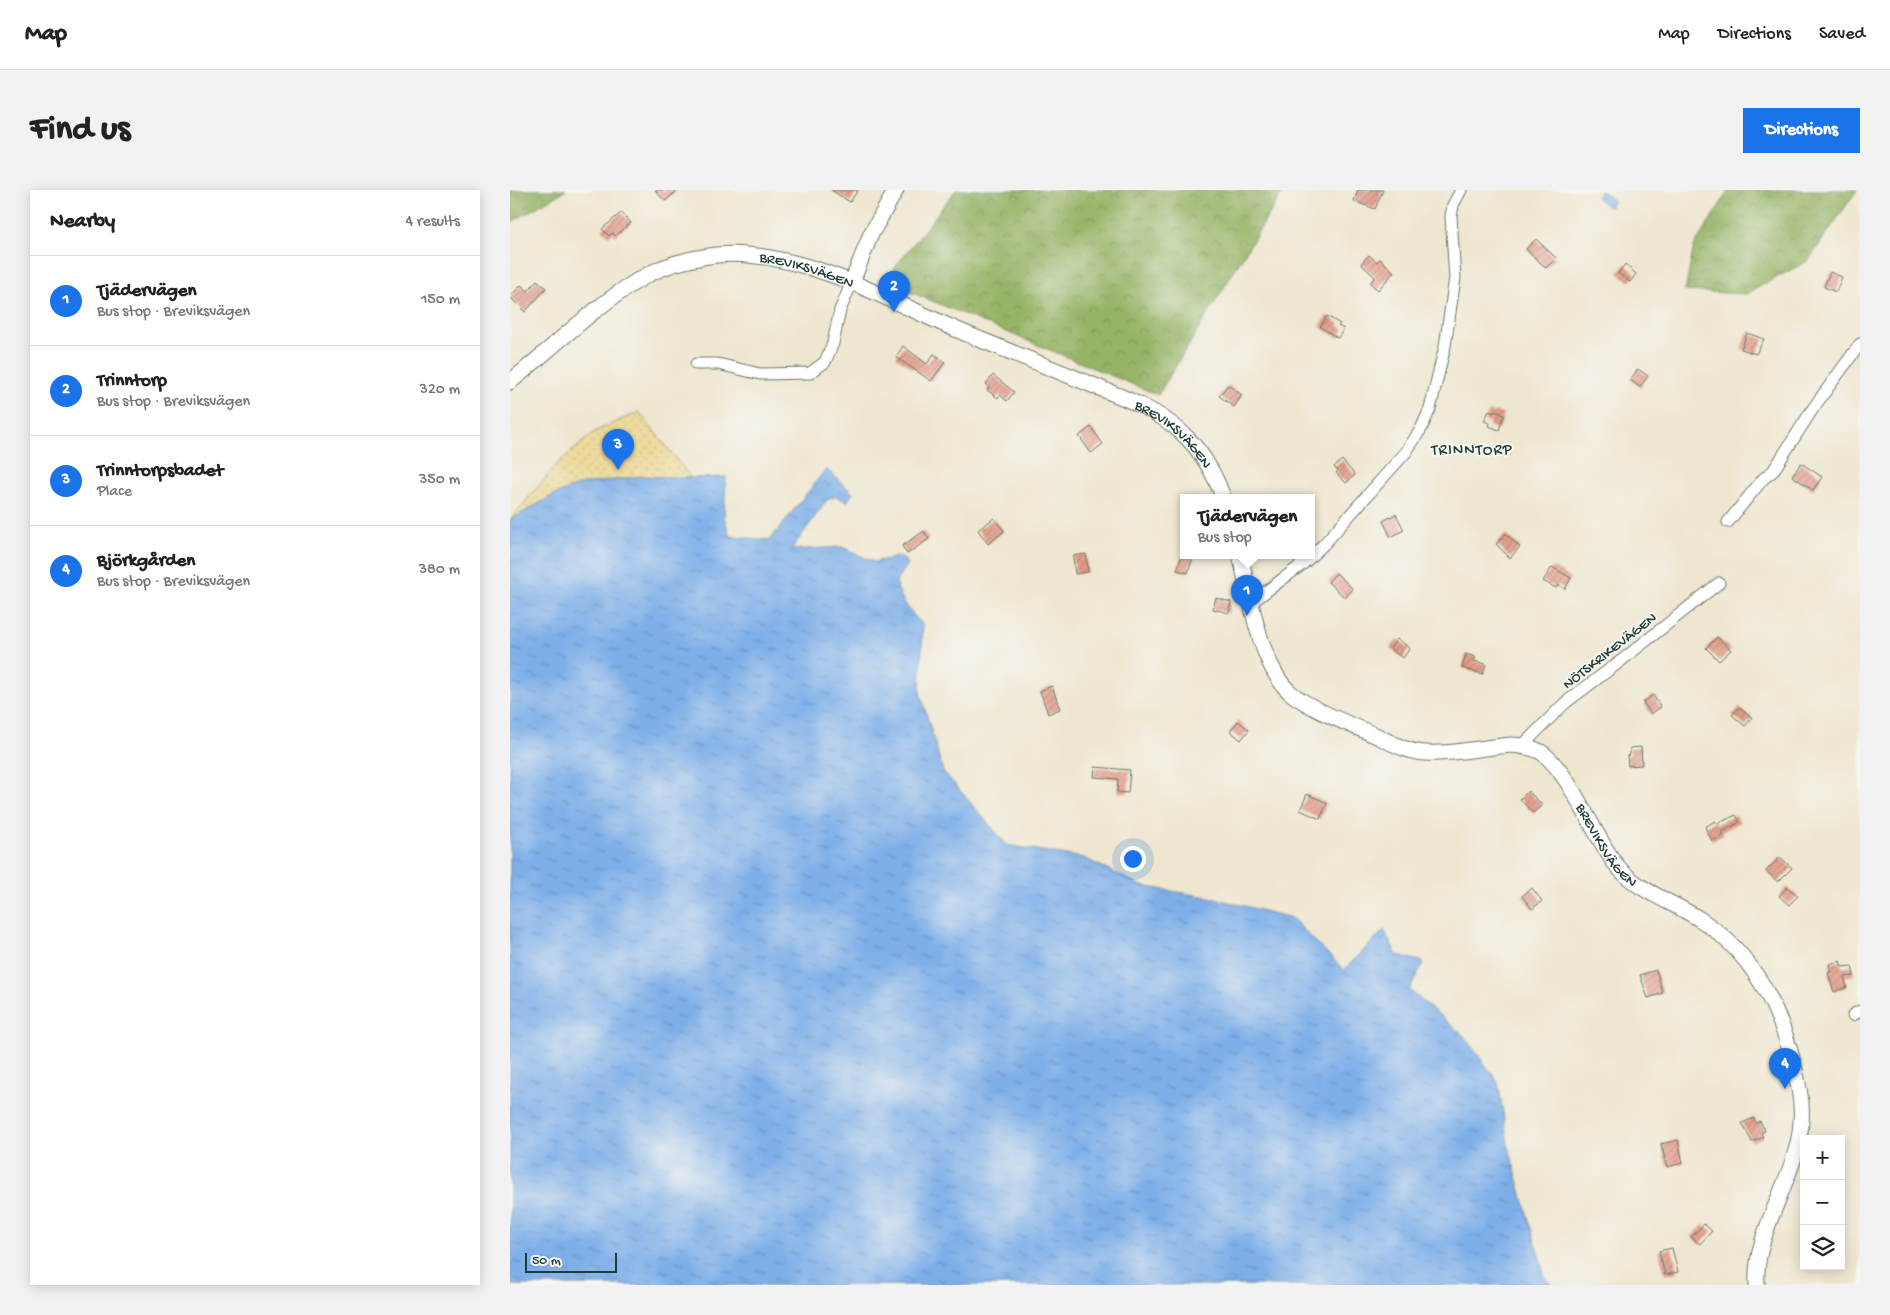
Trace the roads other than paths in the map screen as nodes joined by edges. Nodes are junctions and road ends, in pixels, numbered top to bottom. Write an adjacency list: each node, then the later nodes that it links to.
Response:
1 (896, 190): 3 (main road)
2 (1461, 190): 9 (street)
3 (852, 282): 5 (street); 6 (main road, BREVIKSVÄGEN); 7 (main road, BREVIKSVÄGEN)
4 (1860, 344): 8 (street)
5 (696, 364)
6 (510, 382)
7 (1222, 494)
8 (1728, 522)
9 (1315, 553)
10 (1241, 559): 13 (main road, BREVIKSVÄGEN)
11 (1308, 559): 13 (street)
12 (1719, 583): 14 (street, NÖTSKRIKEVÄGEN)
13 (1252, 602): 14 (main road, BREVIKSVÄGEN)
14 (1522, 746): 15 (main road, BREVIKSVÄGEN)
15 (1757, 1285)

